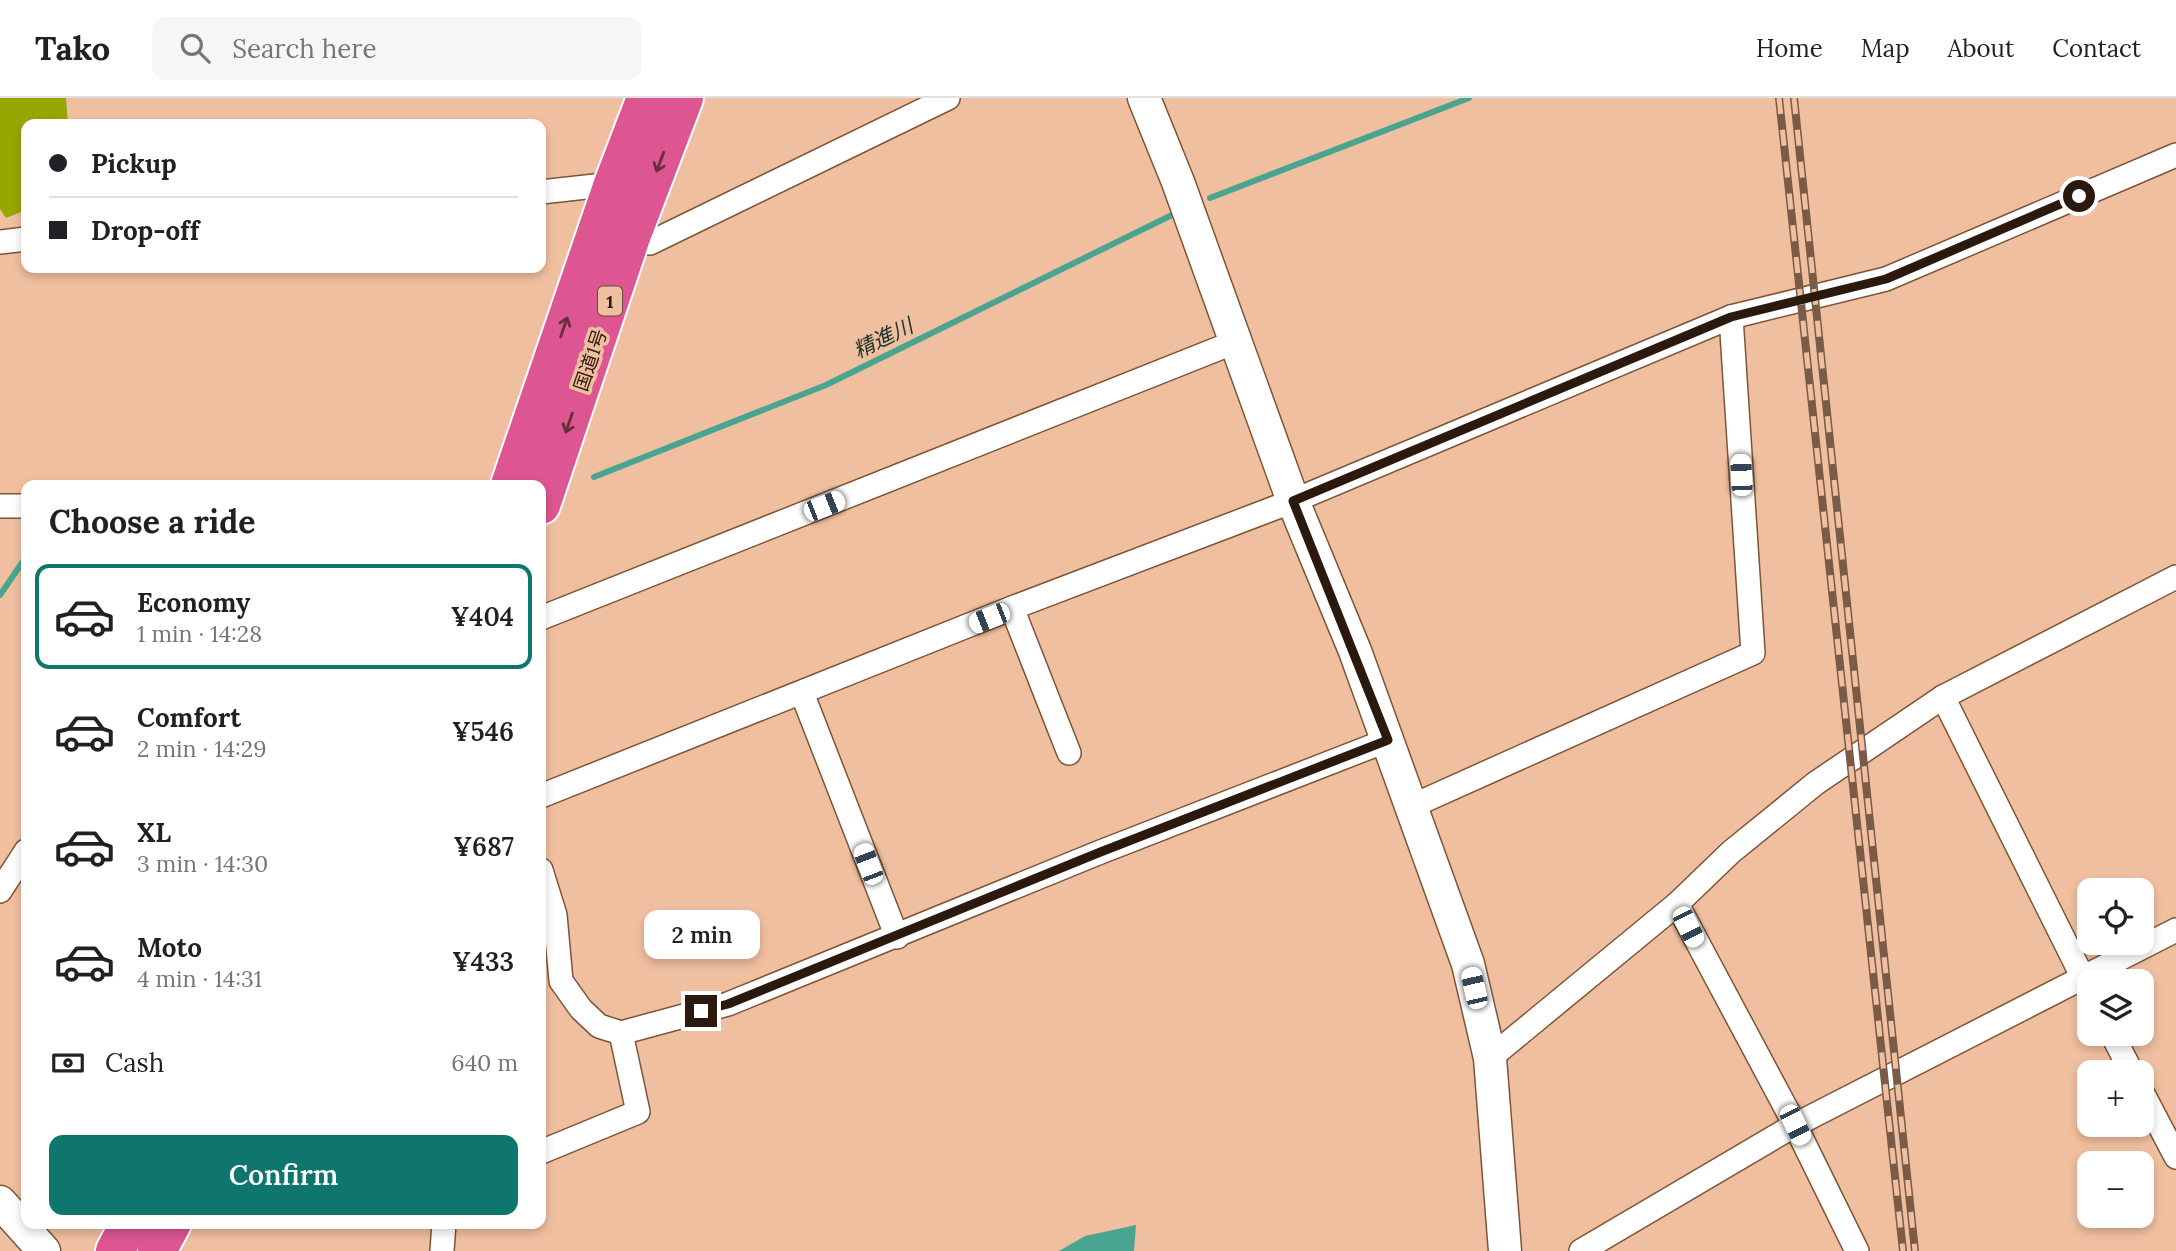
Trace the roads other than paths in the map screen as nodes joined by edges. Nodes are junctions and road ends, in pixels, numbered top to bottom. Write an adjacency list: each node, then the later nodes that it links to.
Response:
1 (646, 98): 6 (highway, 国道1号 / 1)
2 (684, 98): 8 (highway, 国道1号 / 1, one-way to 8)
3 (948, 98): 8 (street)
4 (1143, 98): 12 (street)
5 (2176, 155): 11 (street)
6 (613, 184): 7 (street); 13 (highway, 国道1号 / 1, one-way to 6)
7 (546, 191)
8 (631, 237): 14 (highway, 国道1号 / 1, one-way to 14)
9 (21, 240): 10 (street)
10 (0, 242)
11 (1731, 317): 15 (street); 26 (street)
12 (1235, 342): 15 (street); 20 (street)
13 (512, 480)
14 (546, 490)
15 (1293, 501): 19 (street); 23 (street)
16 (0, 506): 17 (street)
17 (21, 506)
18 (2176, 577): 22 (street)
19 (1012, 608): 21 (street); 24 (street)
20 (546, 616)
21 (802, 693): 25 (street); 32 (street)
22 (1943, 697): 30 (street); 33 (street)
23 (1388, 740): 26 (street); 32 (street)
24 (1069, 753)
25 (546, 794)
26 (1410, 807): 37 (street)
27 (21, 859): 29 (street)
28 (546, 886): 36 (street)
29 (0, 891)
30 (1676, 904): 37 (street); 39 (street)
31 (2176, 930): 34 (street)
32 (897, 937): 36 (street)
33 (2078, 969)
34 (2113, 969)
35 (2077, 990): 39 (street)
36 (621, 1033): 40 (street)
37 (1490, 1058): 52 (street)
38 (2154, 1115): 41 (street)
39 (1795, 1125): 53 (street); 54 (street)
40 (546, 1150)
41 (2176, 1157)
42 (0, 1202): 43 (street)
43 (21, 1225)
44 (24, 1229): 48 (street)
45 (127, 1229): 49 (highway)
46 (169, 1229): 50 (highway)
47 (444, 1229): 51 (street)
48 (44, 1251)
49 (115, 1251)
50 (157, 1251)
51 (442, 1251)
52 (1505, 1251)
53 (1581, 1251)
54 (1857, 1251)

